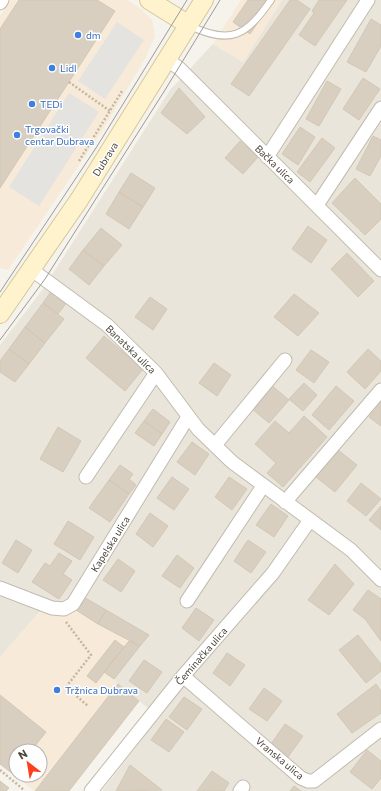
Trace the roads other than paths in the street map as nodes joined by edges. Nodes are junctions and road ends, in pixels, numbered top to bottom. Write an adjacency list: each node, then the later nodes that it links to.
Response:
1 (2, 0): 6 (street)
2 (149, 0): 7 (main road)
3 (204, 0): 7 (main road, Dubrava)
4 (270, 0): 7 (lane)
5 (368, 0): 10 (street)
6 (0, 3)
7 (189, 25): 8 (main road, Dubrava)
8 (167, 60): 10 (street, Bačka ulica); 12 (main road, Dubrava)
9 (381, 108): 11 (street)
10 (267, 157): 11 (street, Bačka ulica)
11 (317, 205): 13 (street, Bačka ulica)
12 (32, 270): 14 (main road, Dubrava); 16 (street, Banatska ulica)
13 (381, 270)
14 (0, 314)
15 (285, 360): 19 (street)
16 (156, 373): 18 (street, Banatska ulica); 20 (street)
17 (381, 390): 22 (street)
18 (188, 417): 19 (street, Banatska ulica); 25 (street, Kapelska ulica)
19 (215, 445): 21 (street, Banatska ulica)
20 (86, 477)
21 (263, 486): 22 (street, Banatska ulica); 26 (street)
22 (285, 502): 23 (street, Banatska ulica)
23 (310, 520): 24 (street, Banatska ulica); 27 (street, Čeminačka ulica)
24 (381, 580)
25 (0, 588)
26 (187, 601)
27 (183, 676): 28 (street, Vranska ulica); 29 (street, Čeminačka ulica)
28 (381, 729)
29 (91, 791)

